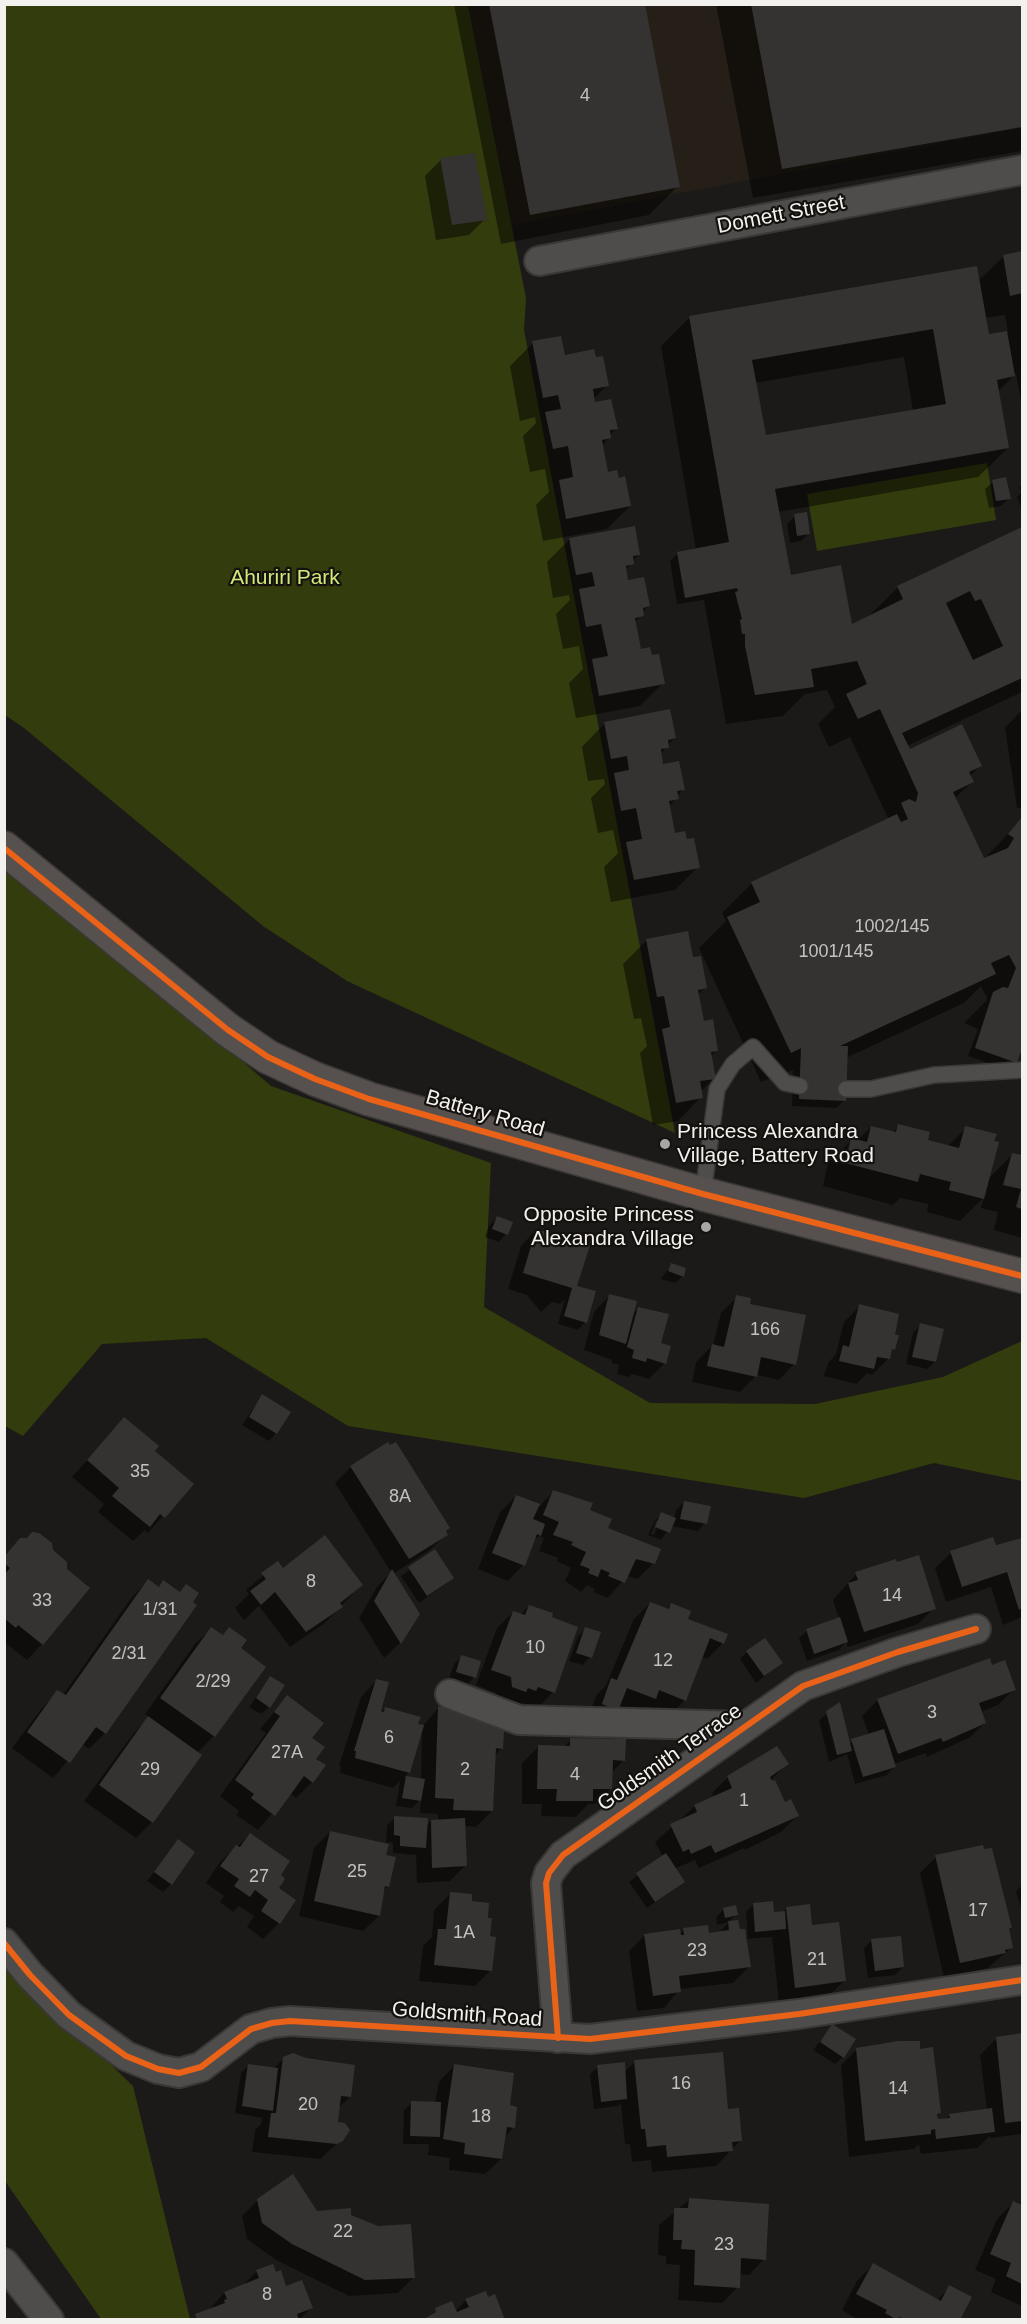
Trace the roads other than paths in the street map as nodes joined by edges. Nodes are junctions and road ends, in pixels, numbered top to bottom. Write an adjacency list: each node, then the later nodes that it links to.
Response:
1 (1023, 170): 2 (street, Domett Street)
2 (539, 261)
3 (4, 848): 7 (street, Battery Road)
4 (1023, 1070): 6 (lane)
5 (800, 1086): 7 (lane)
6 (846, 1089)
7 (703, 1194): 8 (street, Battery Road)
8 (1023, 1276)
9 (976, 1629): 11 (street, Goldsmith Terrace)
10 (450, 1694): 11 (street, Goldsmith Terrace)
11 (743, 1726): 14 (street, Goldsmith Terrace)
12 (4, 1943): 14 (street, Goldsmith Road)
13 (1023, 1980): 14 (street, Goldsmith Road)
14 (558, 2038)
15 (4, 2263): 16 (street)
16 (49, 2319)

